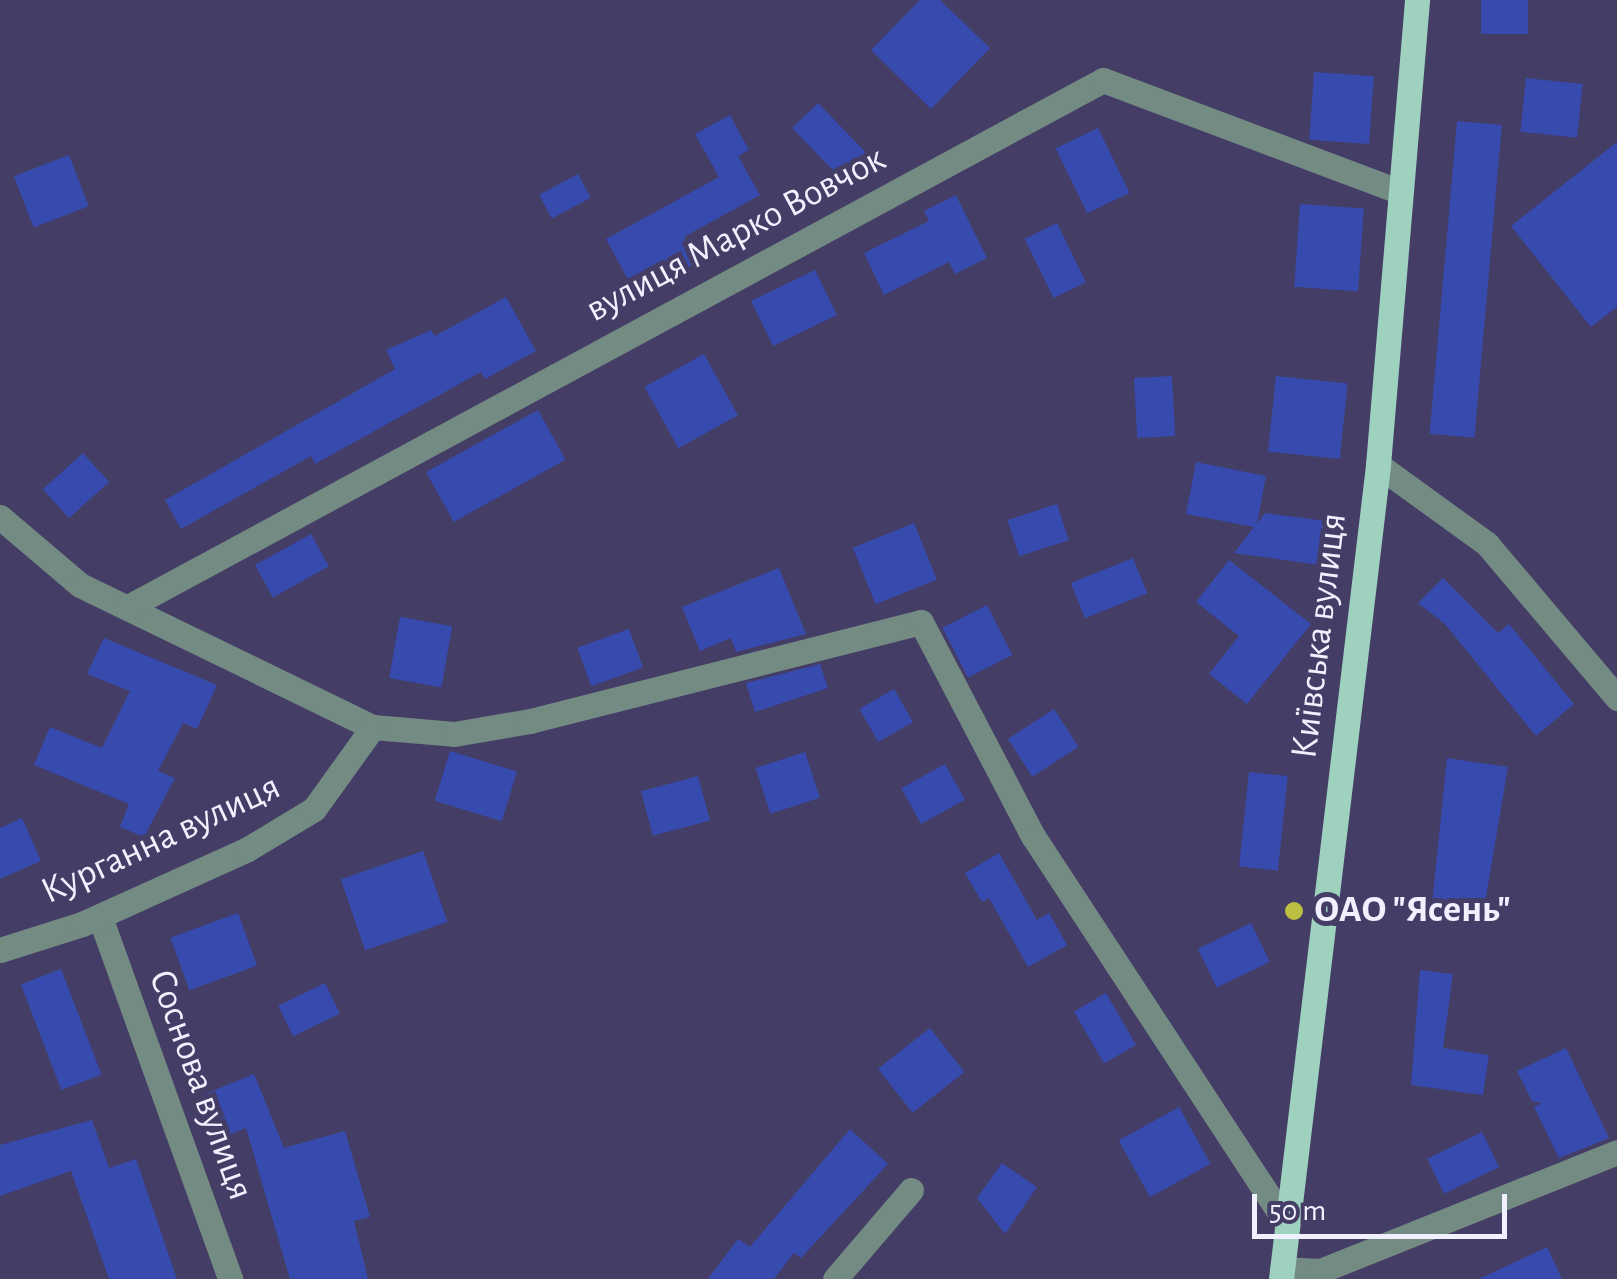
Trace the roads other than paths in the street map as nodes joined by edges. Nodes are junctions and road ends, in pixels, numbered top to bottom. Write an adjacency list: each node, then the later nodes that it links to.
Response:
1 (1417, 0): 2 (main road, Київська вулиця)
2 (1398, 192): 3 (main road, Київська вулиця); 5 (street, вулиця Марко Вовчок)
3 (1378, 465): 6 (street); 12 (main road, Київська вулиця)
4 (0, 517): 5 (street)
5 (128, 607): 7 (street)
6 (1617, 698)
7 (373, 728): 8 (street, Курганна вулиця); 12 (street)
8 (100, 916): 9 (street, Курганна вулиця); 14 (street, Соснова вулиця)
9 (0, 950)
10 (1617, 1152): 13 (street)
11 (911, 1190): 15 (street)
12 (1285, 1221): 13 (main road, Київська вулиця)
13 (1281, 1274)
14 (230, 1279)
15 (835, 1279)

